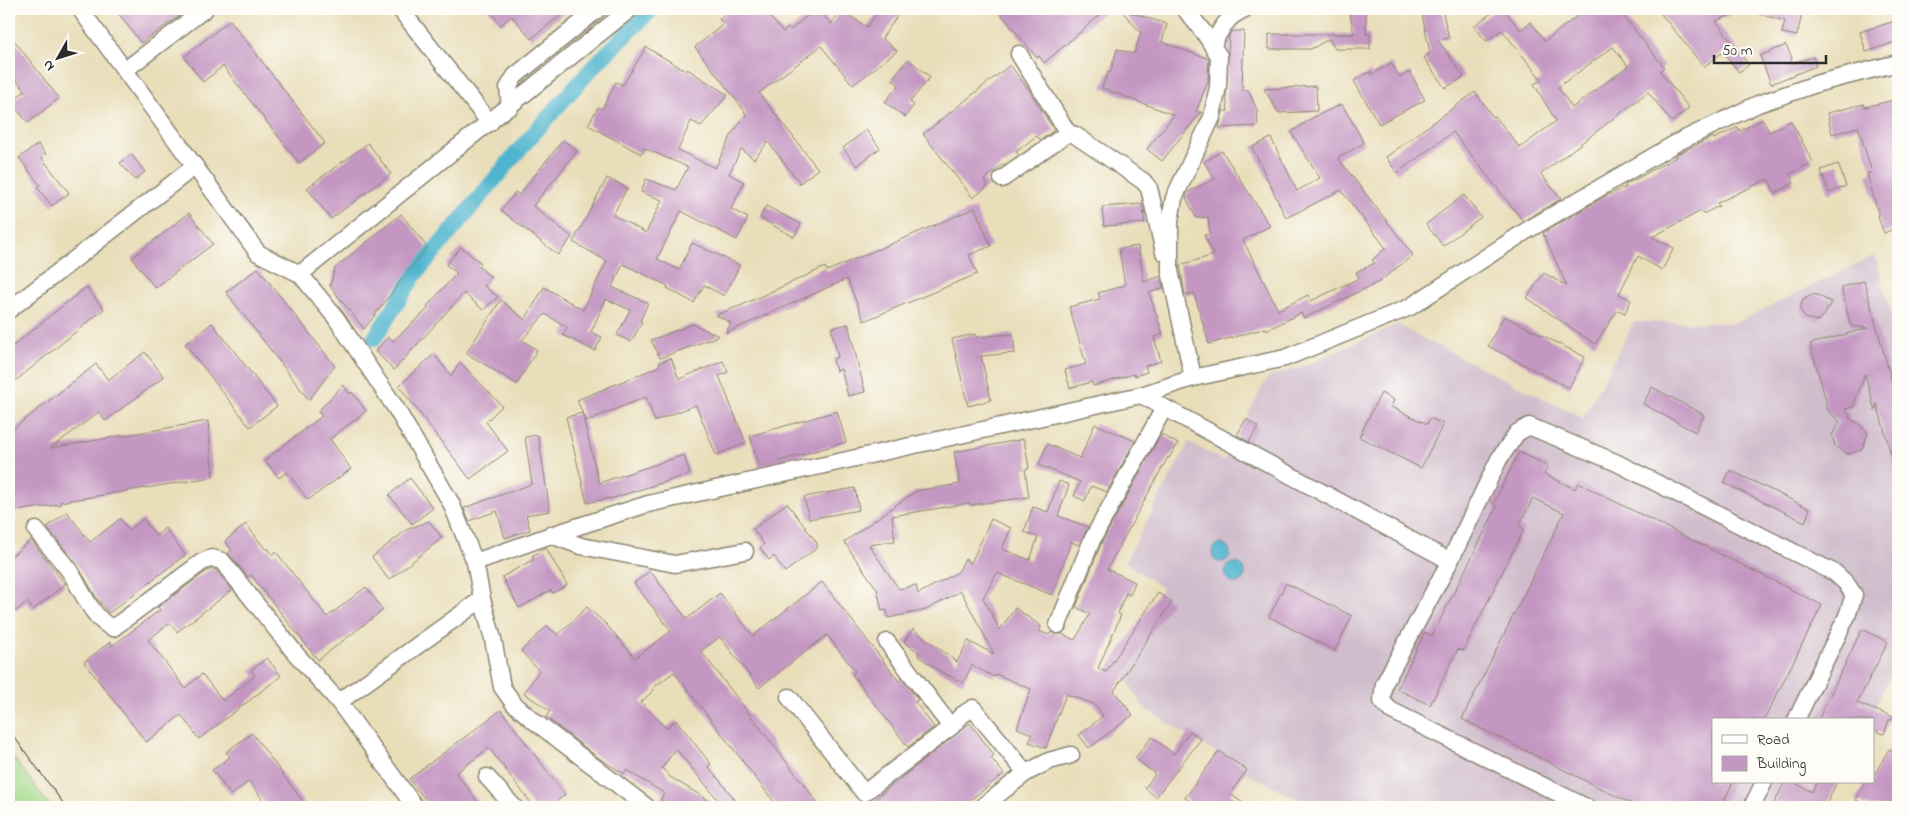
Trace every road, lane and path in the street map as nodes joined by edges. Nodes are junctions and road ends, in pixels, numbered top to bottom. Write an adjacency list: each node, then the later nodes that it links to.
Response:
1 (80, 9): 12 (street)
2 (205, 9): 12 (street)
3 (400, 9): 14 (street)
4 (598, 9): 13 (street)
5 (630, 9): 13 (street)
6 (1185, 9): 9 (street)
7 (1245, 9): 8 (street)
8 (1222, 17): 9 (street)
9 (1212, 45): 18 (street)
10 (1019, 54): 15 (street)
11 (1898, 63): 21 (street)
12 (125, 70): 16 (street)
13 (510, 107): 14 (street)
14 (490, 123): 19 (street)
15 (1068, 133): 17 (street); 18 (street)
16 (195, 166): 19 (street); 20 (street)
17 (1002, 179)
18 (1170, 271): 21 (street)
19 (300, 274): 28 (street)
20 (9, 310)
21 (1193, 378): 22 (street)
22 (1142, 395): 23 (street); 25 (street)
23 (1164, 408): 27 (street); 30 (street)
24 (36, 530): 33 (street)
25 (551, 535): 26 (street); 28 (street)
26 (745, 551)
27 (1450, 561): 34 (street); 44 (street)
28 (475, 562): 29 (street)
29 (482, 599): 33 (street); 42 (street)
30 (1058, 625)
31 (887, 642): 35 (street)
32 (789, 697): 35 (street)
33 (339, 702): 40 (street)
34 (1797, 718)
35 (956, 721): 37 (street)
36 (1071, 755): 37 (street)
37 (1026, 773): 43 (street)
38 (487, 777): 41 (street)
39 (1763, 784): 45 (street)
40 (415, 807)
41 (514, 807)
42 (647, 807)
43 (982, 807)
44 (1586, 807)
45 (1752, 807)

